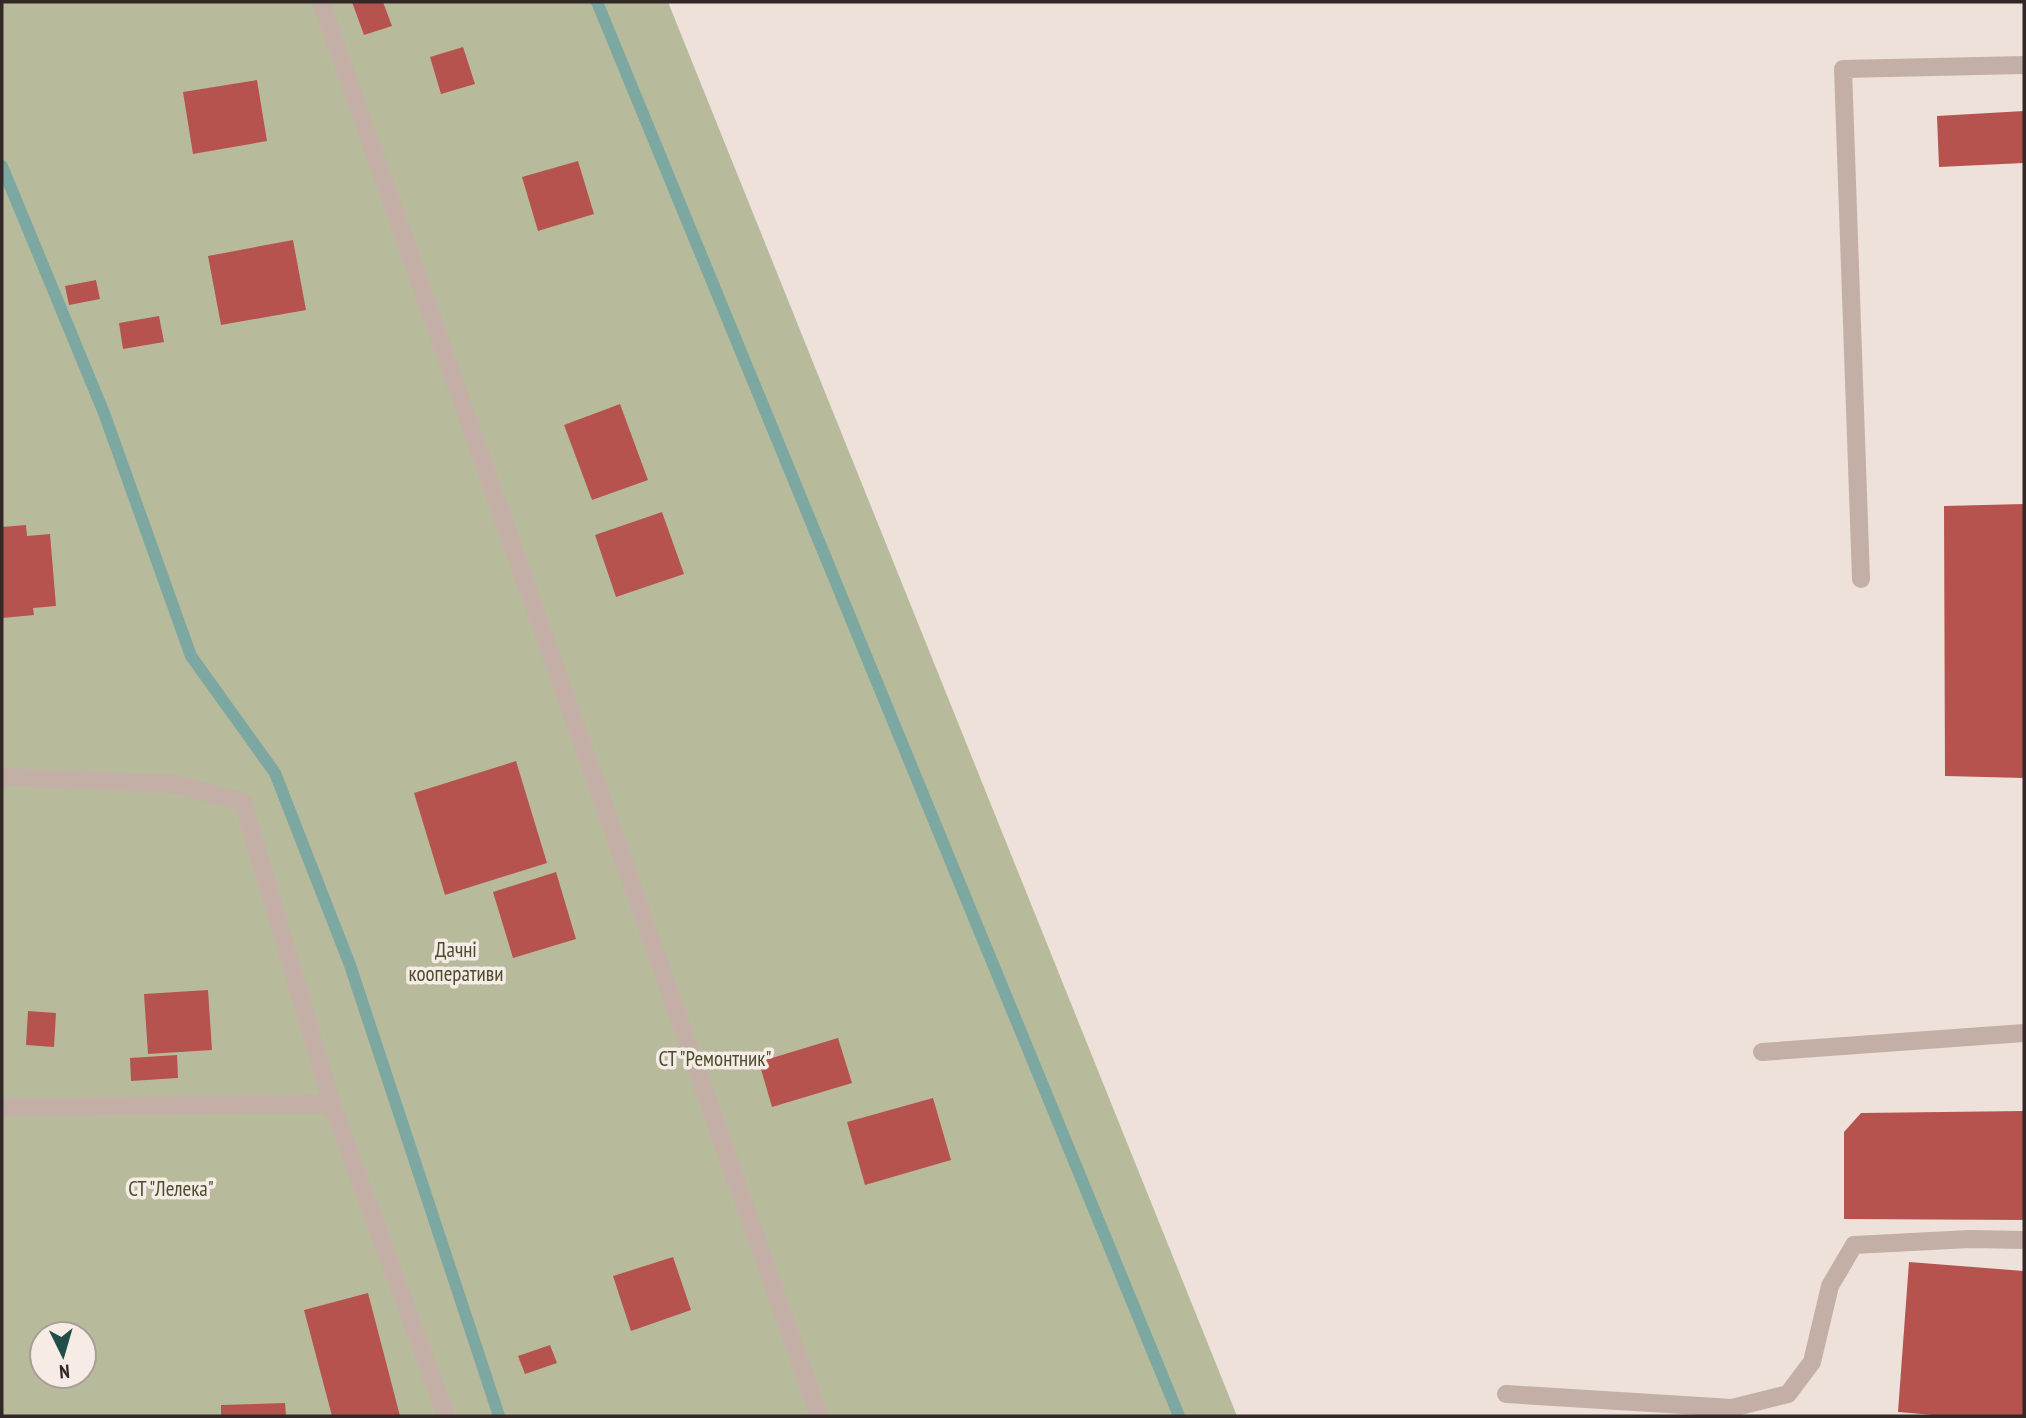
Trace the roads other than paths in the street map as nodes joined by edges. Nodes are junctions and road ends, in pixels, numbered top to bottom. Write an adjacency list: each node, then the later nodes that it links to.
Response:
1 (321, 2): 12 (street)
2 (2024, 65): 3 (street)
3 (1861, 579)
4 (2, 777): 7 (street)
5 (2024, 1033): 6 (street)
6 (1762, 1052)
7 (332, 1104): 8 (street); 11 (street)
8 (2, 1108)
9 (2024, 1240): 10 (street)
10 (1506, 1394)
11 (446, 1416)
12 (819, 1416)

